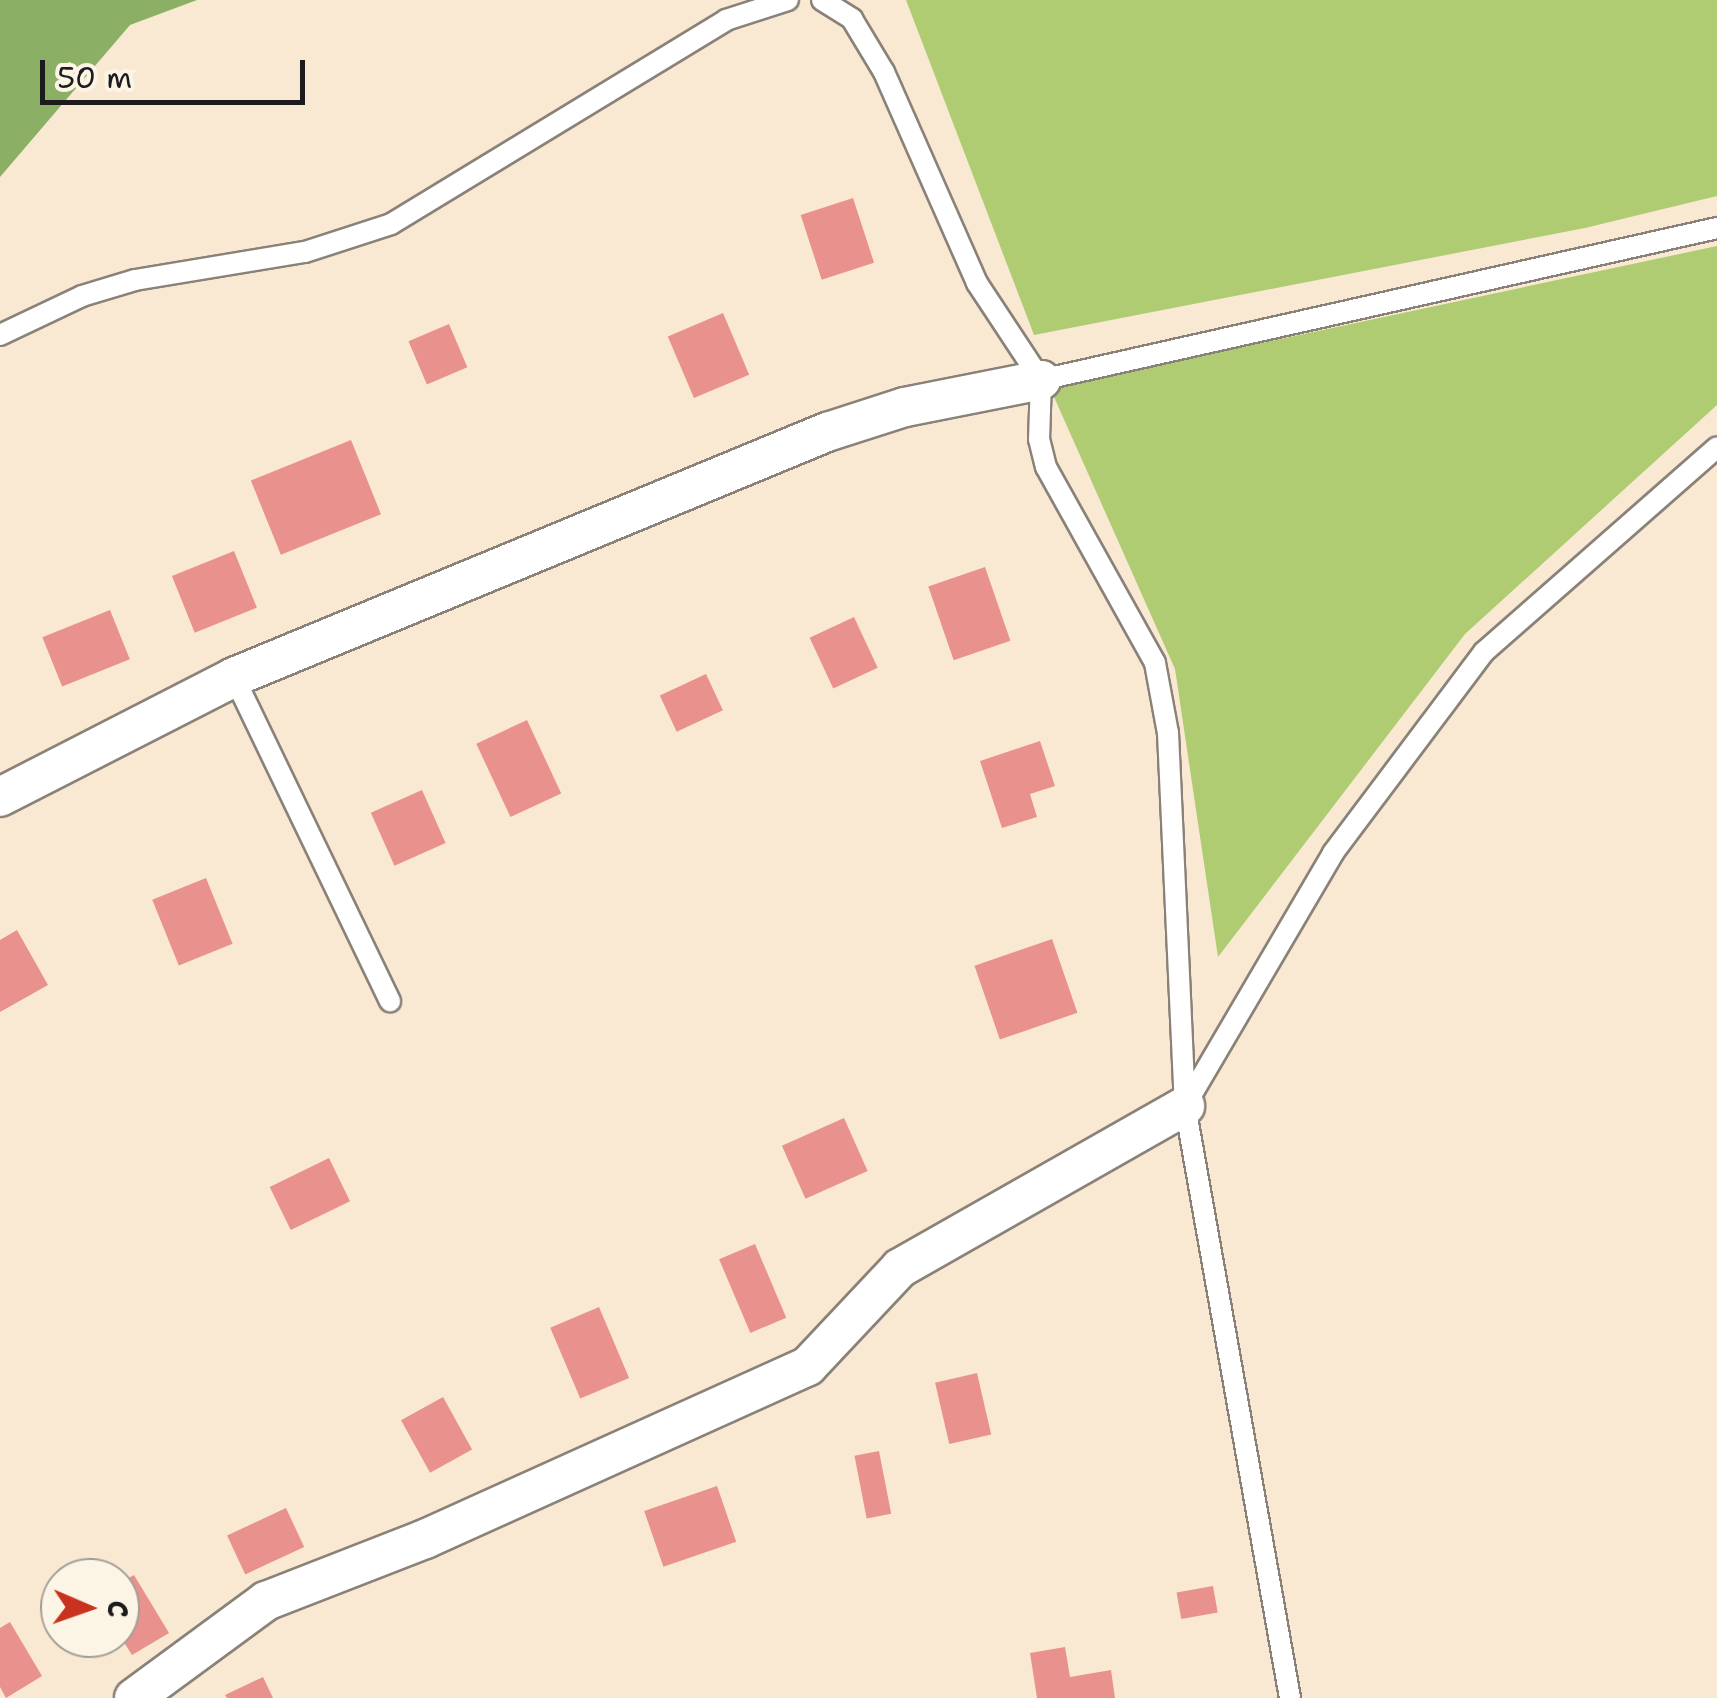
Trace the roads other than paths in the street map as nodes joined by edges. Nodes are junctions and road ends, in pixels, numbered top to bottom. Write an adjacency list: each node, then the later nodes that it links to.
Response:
1 (788, 0): 4 (lane)
2 (822, 0): 5 (lane)
3 (1717, 228): 5 (lane)
4 (0, 335)
5 (1041, 380): 7 (street); 10 (lane)
6 (1717, 446): 10 (lane)
7 (234, 677): 8 (street); 9 (lane)
8 (0, 797)
9 (390, 1000)
10 (1185, 1106): 11 (street); 12 (lane)
11 (134, 1698)
12 (1290, 1698)

